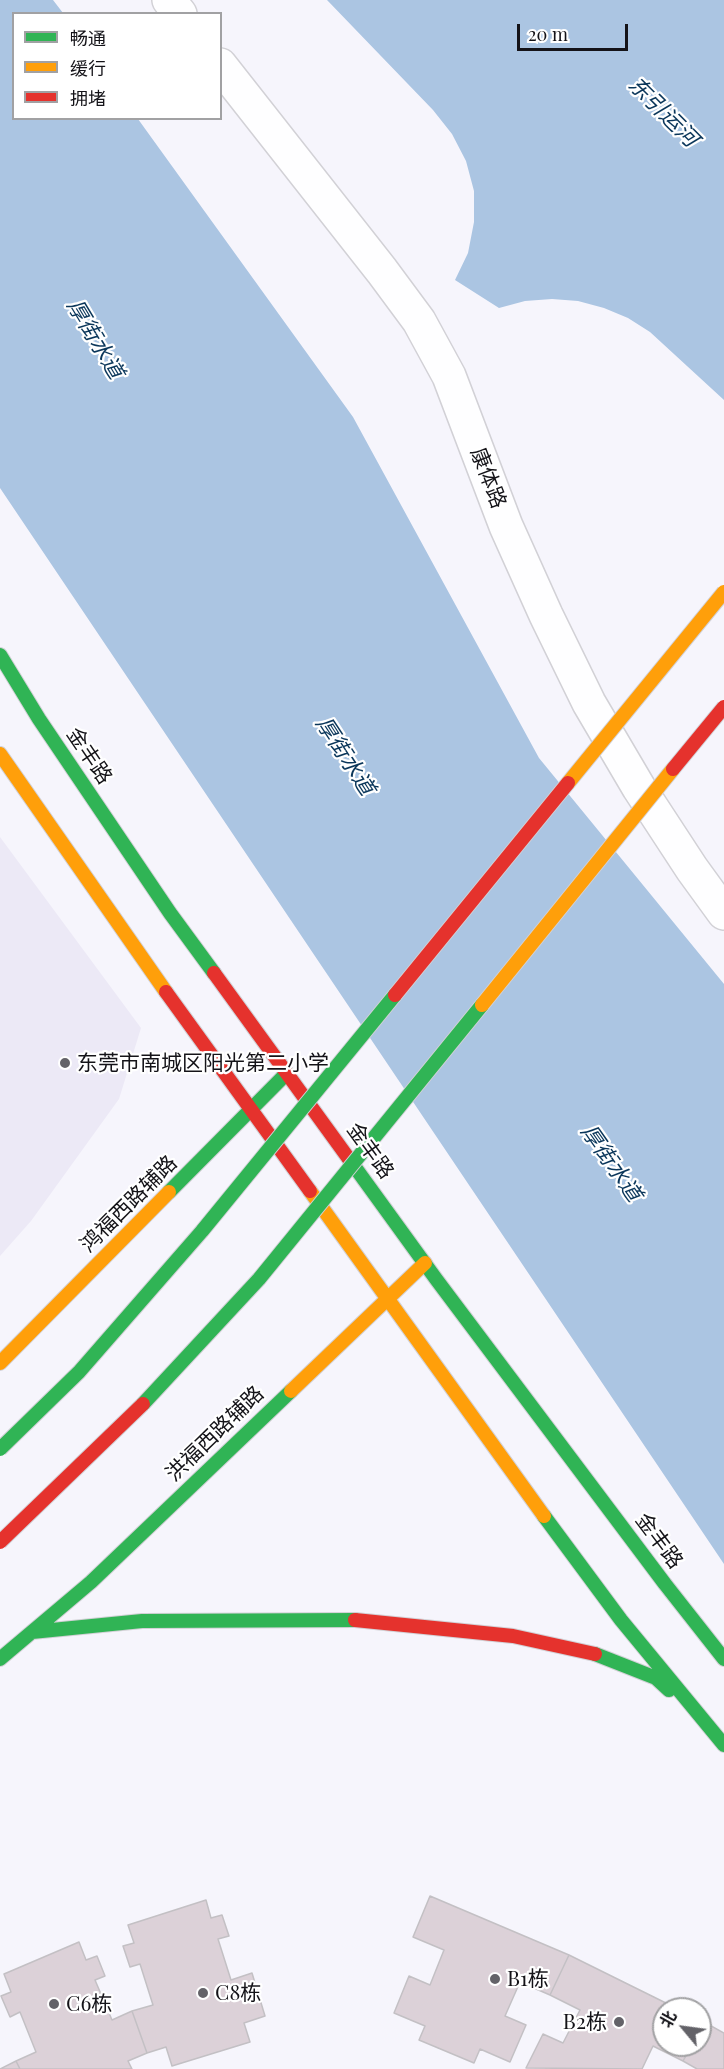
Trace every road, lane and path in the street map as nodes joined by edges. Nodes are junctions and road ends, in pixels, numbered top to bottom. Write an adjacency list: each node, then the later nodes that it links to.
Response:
1 (169, 0): 2 (street)
2 (178, 12)
3 (222, 68): 8 (street, 康体路)
4 (724, 592): 14 (main road, bridge)
5 (0, 656): 9 (main road, 金丰路)
6 (724, 707): 15 (main road, bridge)
7 (0, 754): 10 (main road)
8 (724, 913)
9 (287, 1073): 10 (main road, 鸿福西路辅路); 11 (main road, 金丰路)
10 (251, 1110): 12 (main road); 13 (main road, 鸿福西路辅路)
11 (425, 1263): 12 (main road, 洪福西路辅路); 18 (main road, 金丰路)
12 (388, 1299): 16 (main road, 洪福西路辅路); 19 (main road)
13 (0, 1363)
14 (0, 1449)
15 (0, 1542)
16 (32, 1632): 17 (main road); 19 (main road)
17 (0, 1659)
18 (724, 1659)
19 (704, 1721): 20 (main road)
20 (724, 1745)

